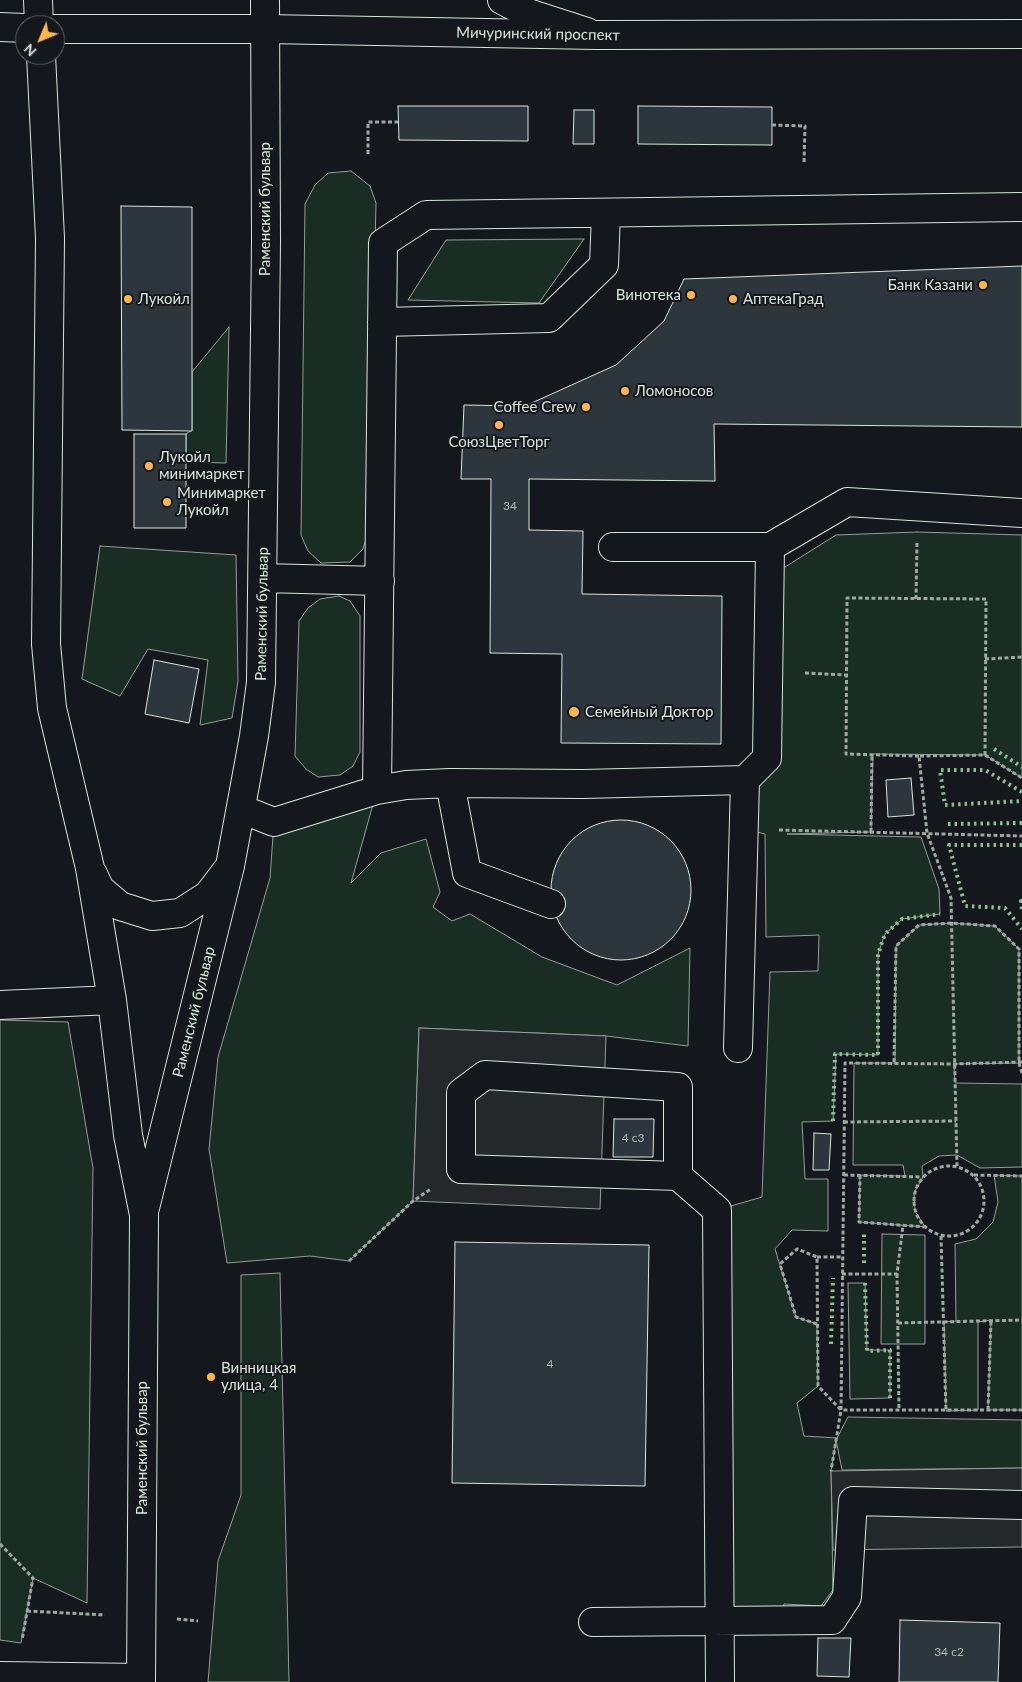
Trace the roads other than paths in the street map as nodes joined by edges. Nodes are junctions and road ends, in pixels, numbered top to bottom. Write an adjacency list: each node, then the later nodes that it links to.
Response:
1 (38, 0): 4 (street)
2 (265, 0): 8 (street, Раменский бульвар)
3 (502, 0): 10 (street)
4 (39, 15)
5 (0, 28): 6 (street)
6 (15, 28)
7 (65, 29): 8 (street, Мичуринский проспект)
8 (265, 30): 10 (street, Мичуринский проспект); 18 (street, Раменский бульвар)
9 (1022, 34): 10 (street, Мичуринский проспект)
10 (596, 35)
11 (41, 65): 25 (street, Раменский бульвар)
12 (1022, 207): 13 (street)
13 (606, 212): 14 (street); 14 (street)
14 (382, 322): 19 (street)
15 (1022, 512): 17 (street)
16 (613, 547): 17 (street)
17 (770, 547): 20 (street)
18 (263, 578): 19 (street); 23 (street, Раменский бульвар)
19 (380, 581): 22 (street)
20 (745, 780): 21 (street); 29 (street)
21 (450, 783): 22 (street); 26 (street)
22 (377, 790): 23 (street)
23 (241, 809): 24 (street, Раменский бульвар)
24 (230, 866): 25 (street); 31 (street, Раменский бульвар)
25 (90, 868): 27 (street, Раменский бульвар)
26 (551, 904)
27 (112, 1000): 28 (street); 31 (street, Раменский бульвар)
28 (0, 1005)
29 (738, 1048)
30 (678, 1176): 30 (street); 33 (street)
31 (144, 1215): 36 (street, Раменский бульвар)
32 (1022, 1506): 33 (street)
33 (720, 1621): 34 (street); 37 (street)
34 (594, 1622)
35 (11, 1677): 36 (street)
36 (141, 1680)
37 (720, 1682)

